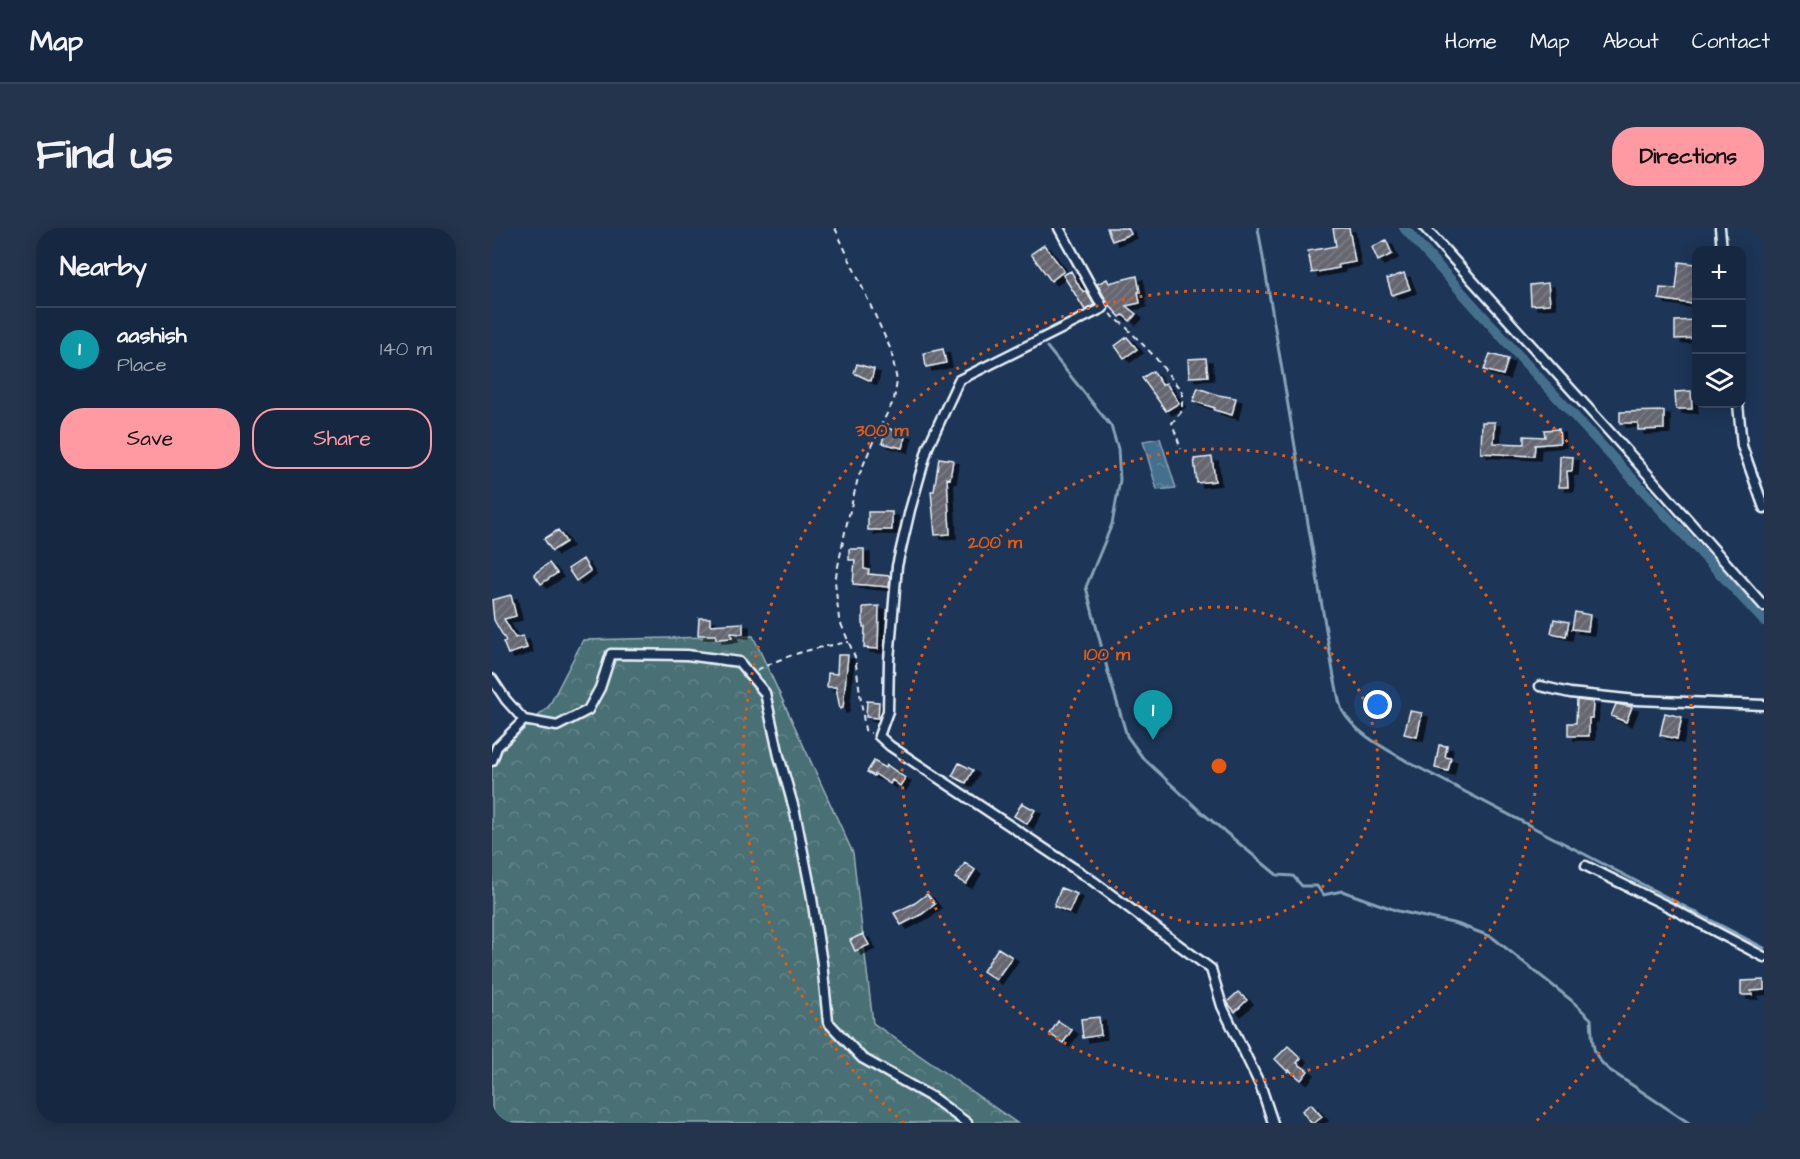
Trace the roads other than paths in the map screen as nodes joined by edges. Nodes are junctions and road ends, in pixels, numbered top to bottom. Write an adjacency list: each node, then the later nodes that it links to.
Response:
1 (1059, 228): 16 (street)
2 (1425, 228): 7 (street)
3 (1720, 228): 4 (street)
4 (1722, 246)
5 (1738, 408): 6 (street)
6 (1764, 508)
7 (1764, 606)
8 (492, 679): 11 (street)
9 (1540, 686): 10 (street)
10 (1764, 705)
11 (524, 720): 12 (street); 15 (street)
12 (492, 761)
13 (1586, 866): 14 (street)
14 (1764, 957)
15 (967, 1123)
16 (1274, 1123)

